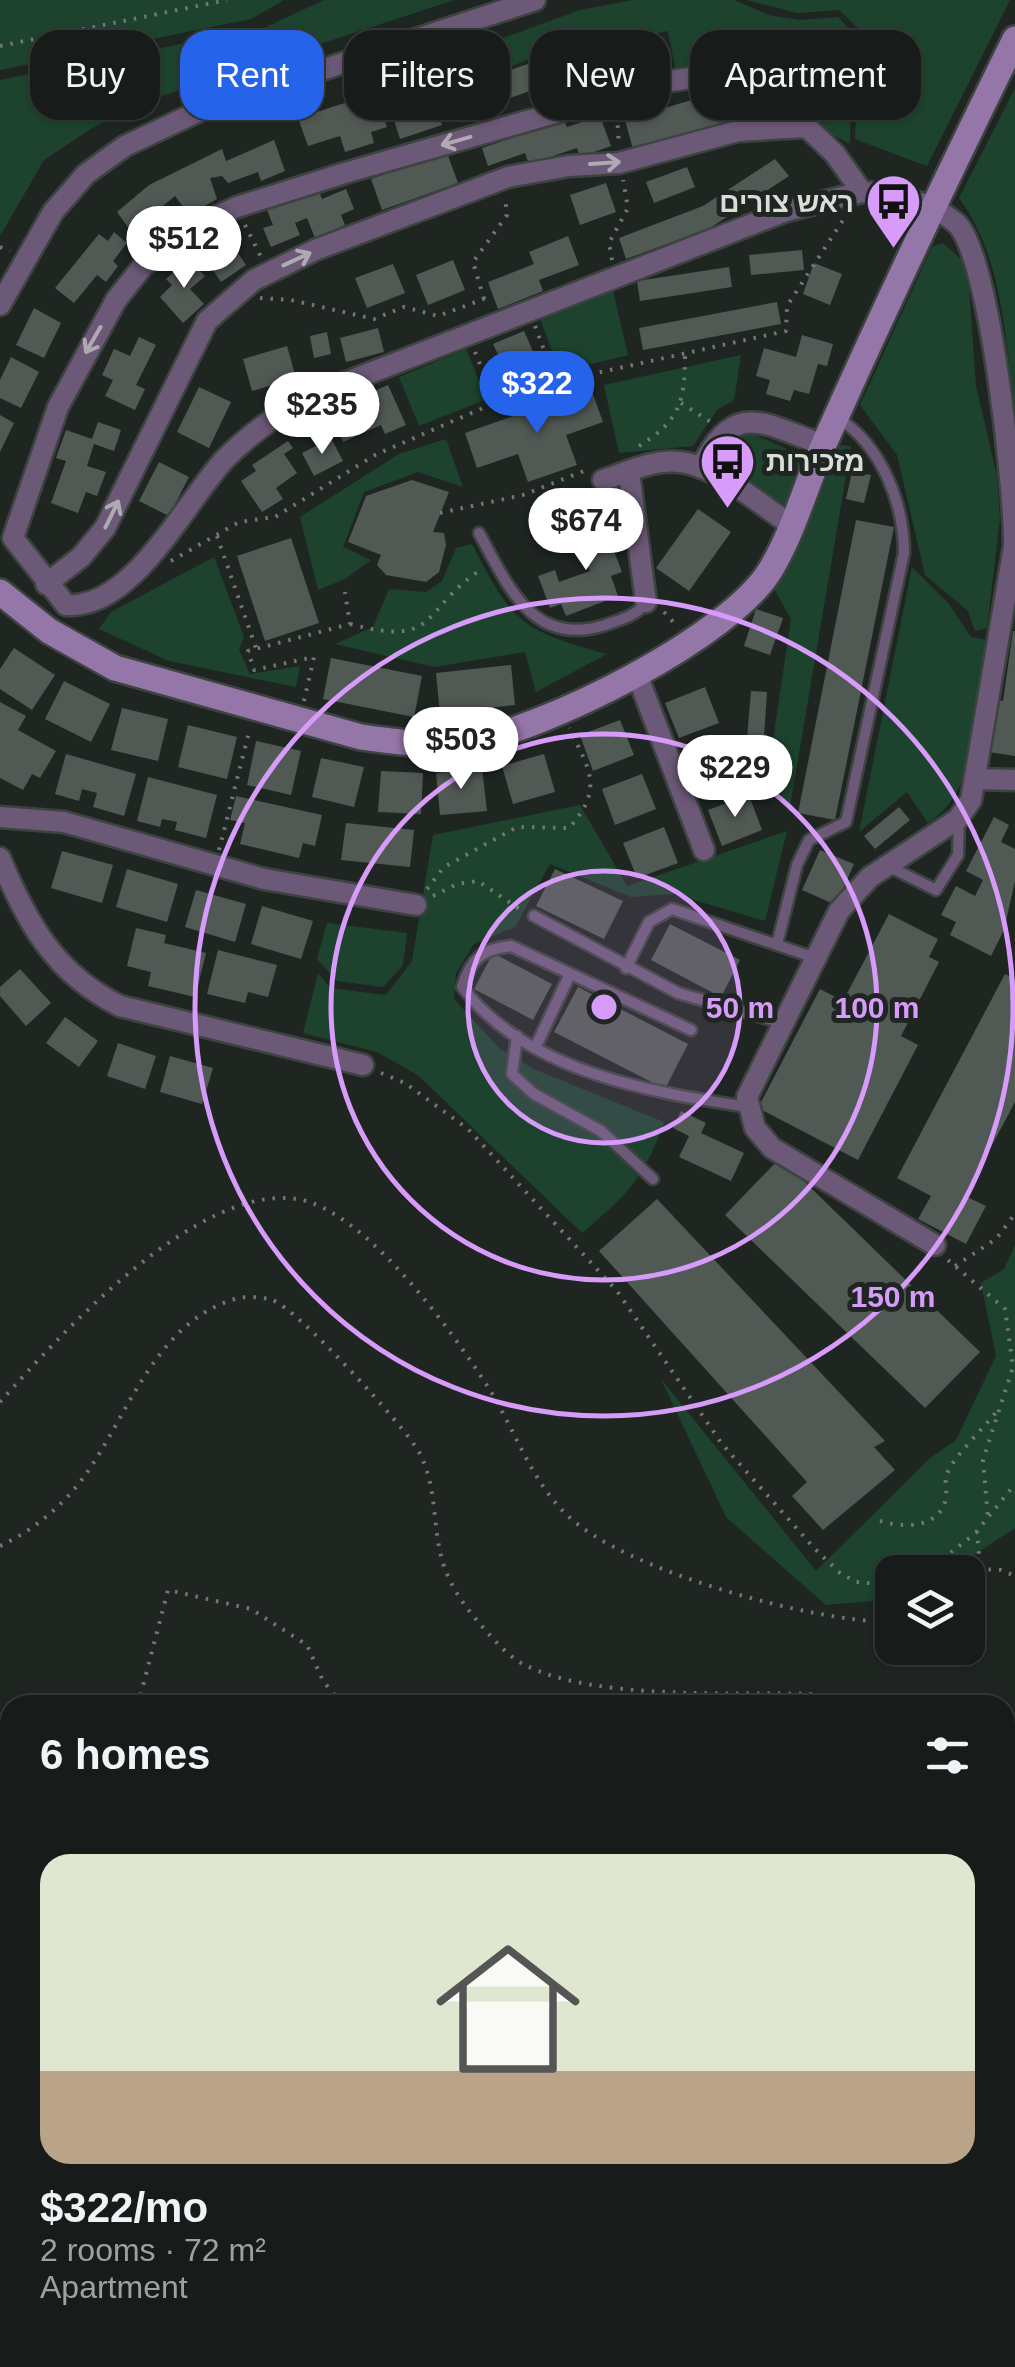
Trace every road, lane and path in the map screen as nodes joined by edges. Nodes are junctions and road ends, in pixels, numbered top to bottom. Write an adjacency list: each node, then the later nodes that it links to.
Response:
1 (227, 0): 4 (path)
2 (535, 0): 18 (street)
3 (1015, 39): 13 (street)
4 (0, 46)
5 (670, 81): 8 (street)
6 (534, 120): 12 (street, one-way to 12)
7 (617, 120): 9 (path)
8 (803, 127): 9 (street); 11 (street)
9 (620, 163): 10 (street, one-way to 9); 15 (path)
10 (502, 179): 14 (street, one-way to 10); 17 (path)
11 (862, 192): 13 (street); 15 (street); 22 (path)
12 (237, 207): 14 (path); 38 (street, one-way to 38)
13 (932, 209): 26 (street); 49 (street)
14 (268, 272): 16 (street)
15 (616, 278): 19 (street)
16 (237, 295): 17 (path); 38 (street, one-way to 16)
17 (484, 299): 20 (path)
18 (0, 305)
19 (530, 311): 20 (street); 23 (path)
20 (495, 325): 21 (street)
21 (468, 335): 24 (path); 38 (street)
22 (686, 356): 23 (path); 25 (path)
23 (556, 382): 24 (path)
24 (496, 403): 35 (path)
25 (681, 404): 27 (path); 29 (path)
26 (837, 417): 28 (street); 59 (lane)
27 (723, 430): 28 (street); 30 (street)
28 (824, 444): 33 (street)
29 (628, 462): 30 (street); 31 (street); 41 (street)
30 (701, 468): 33 (street)
31 (602, 480): 32 (path)
32 (440, 512)
33 (790, 524): 43 (street)
34 (479, 533): 36 (lane)
35 (217, 536): 37 (path); 44 (path)
36 (494, 561): 41 (lane); 42 (path)
37 (166, 564)
38 (46, 584)
39 (0, 592): 46 (street)
40 (345, 592): 42 (path)
41 (646, 602): 43 (path)
42 (350, 624): 44 (path)
43 (689, 642): 45 (street)
44 (256, 648): 48 (path)
45 (636, 672): 47 (street); 53 (street)
46 (255, 709): 48 (street); 55 (path)
47 (561, 712): 48 (street); 57 (path)
48 (300, 721)
49 (978, 778): 50 (street); 52 (street)
50 (1015, 780)
51 (0, 817): 55 (street)
52 (958, 819): 56 (street); 56 (lane)
53 (704, 850)
54 (0, 858): 67 (street)
55 (214, 864): 57 (street)
56 (888, 866): 60 (street)
57 (416, 905): 58 (path)
58 (534, 916): 61 (lane)
59 (777, 944): 60 (lane); 61 (lane)
60 (816, 958): 63 (street)
61 (626, 968): 63 (lane)
62 (570, 974): 64 (lane); 65 (lane); 66 (lane)
63 (782, 1023): 68 (street)
64 (691, 1030)
65 (517, 1036): 66 (lane); 69 (lane)
66 (536, 1046): 68 (lane)
67 (363, 1065): 84 (path)
68 (748, 1108): 71 (street)
69 (653, 1179)
70 (1015, 1214): 72 (path)
71 (935, 1245): 72 (path)
72 (954, 1266): 74 (path)
73 (0, 1402): 85 (path)
74 (1000, 1408): 76 (path); 77 (path)
75 (1015, 1484): 76 (path)
76 (988, 1518): 78 (path)
77 (880, 1521)
78 (977, 1531): 80 (path); 81 (path)
79 (0, 1546): 88 (path)
80 (947, 1555)
81 (978, 1555)
82 (985, 1569): 83 (path)
83 (1015, 1576)
84 (875, 1584)
85 (875, 1622)
86 (141, 1695): 87 (path)
87 (335, 1695)
88 (815, 1695)

